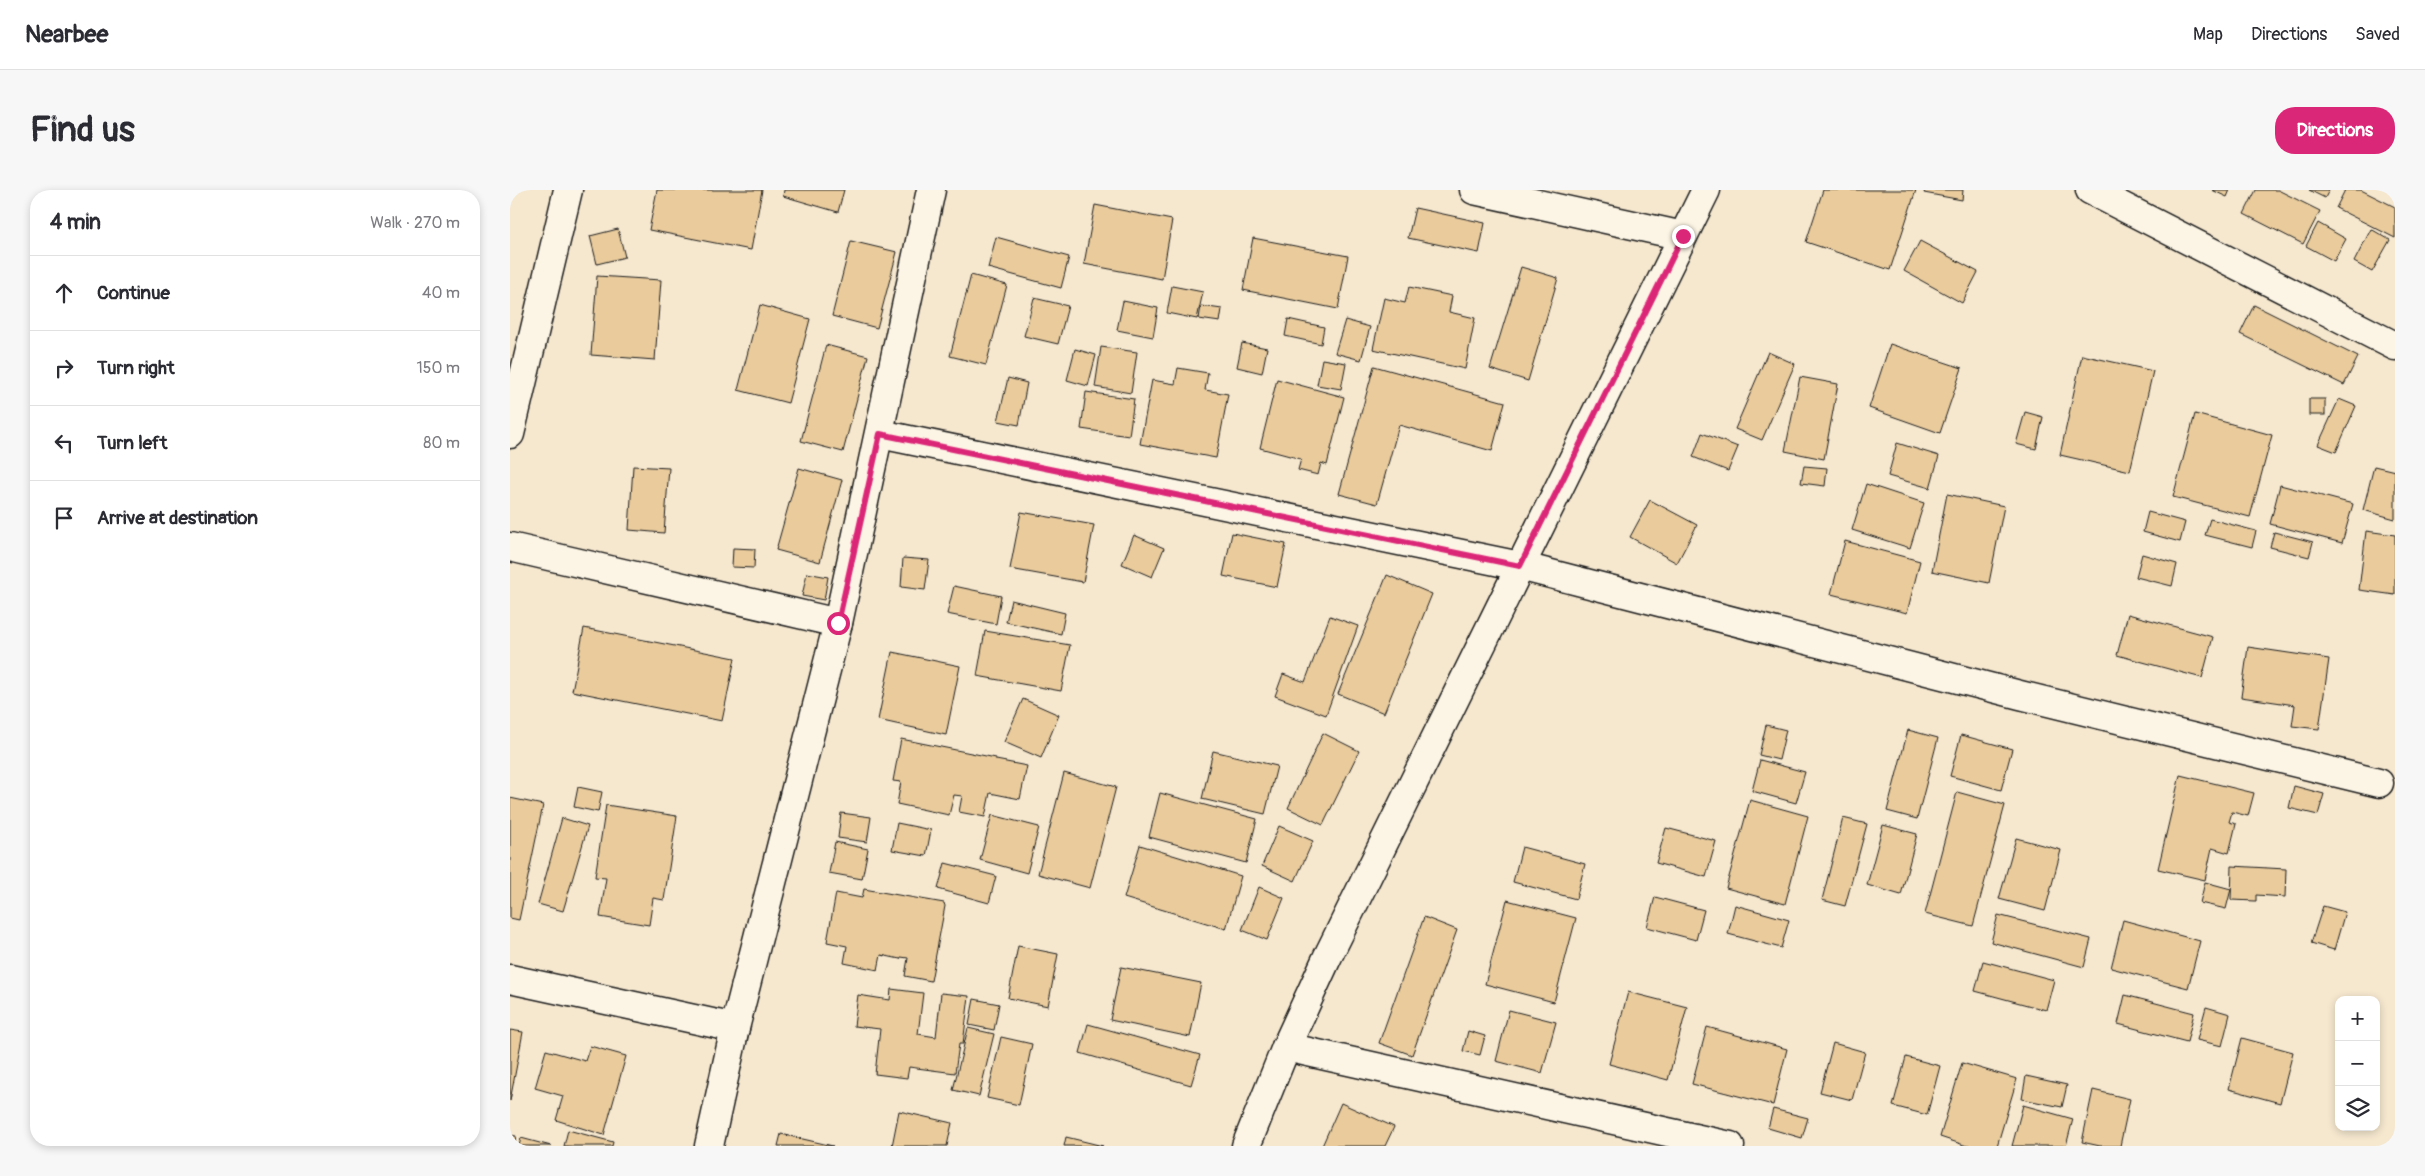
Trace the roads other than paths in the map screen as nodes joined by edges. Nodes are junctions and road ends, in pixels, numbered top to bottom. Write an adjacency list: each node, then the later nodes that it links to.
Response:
1 (568, 190): 8 (street)
2 (931, 190): 9 (street)
3 (1474, 190): 6 (street)
4 (1706, 190): 6 (street)
5 (2090, 190): 7 (street)
6 (1683, 236): 11 (street)
7 (2395, 346)
8 (510, 434)
9 (880, 434): 11 (street); 12 (street)
10 (510, 547): 12 (street)
11 (1520, 566): 13 (street); 16 (street)
12 (838, 623): 15 (street)
13 (2379, 783)
14 (510, 979): 15 (street)
15 (735, 1028): 17 (street)
16 (1286, 1047): 18 (street); 19 (street)
17 (709, 1146)
18 (1246, 1146)
19 (1730, 1146)

